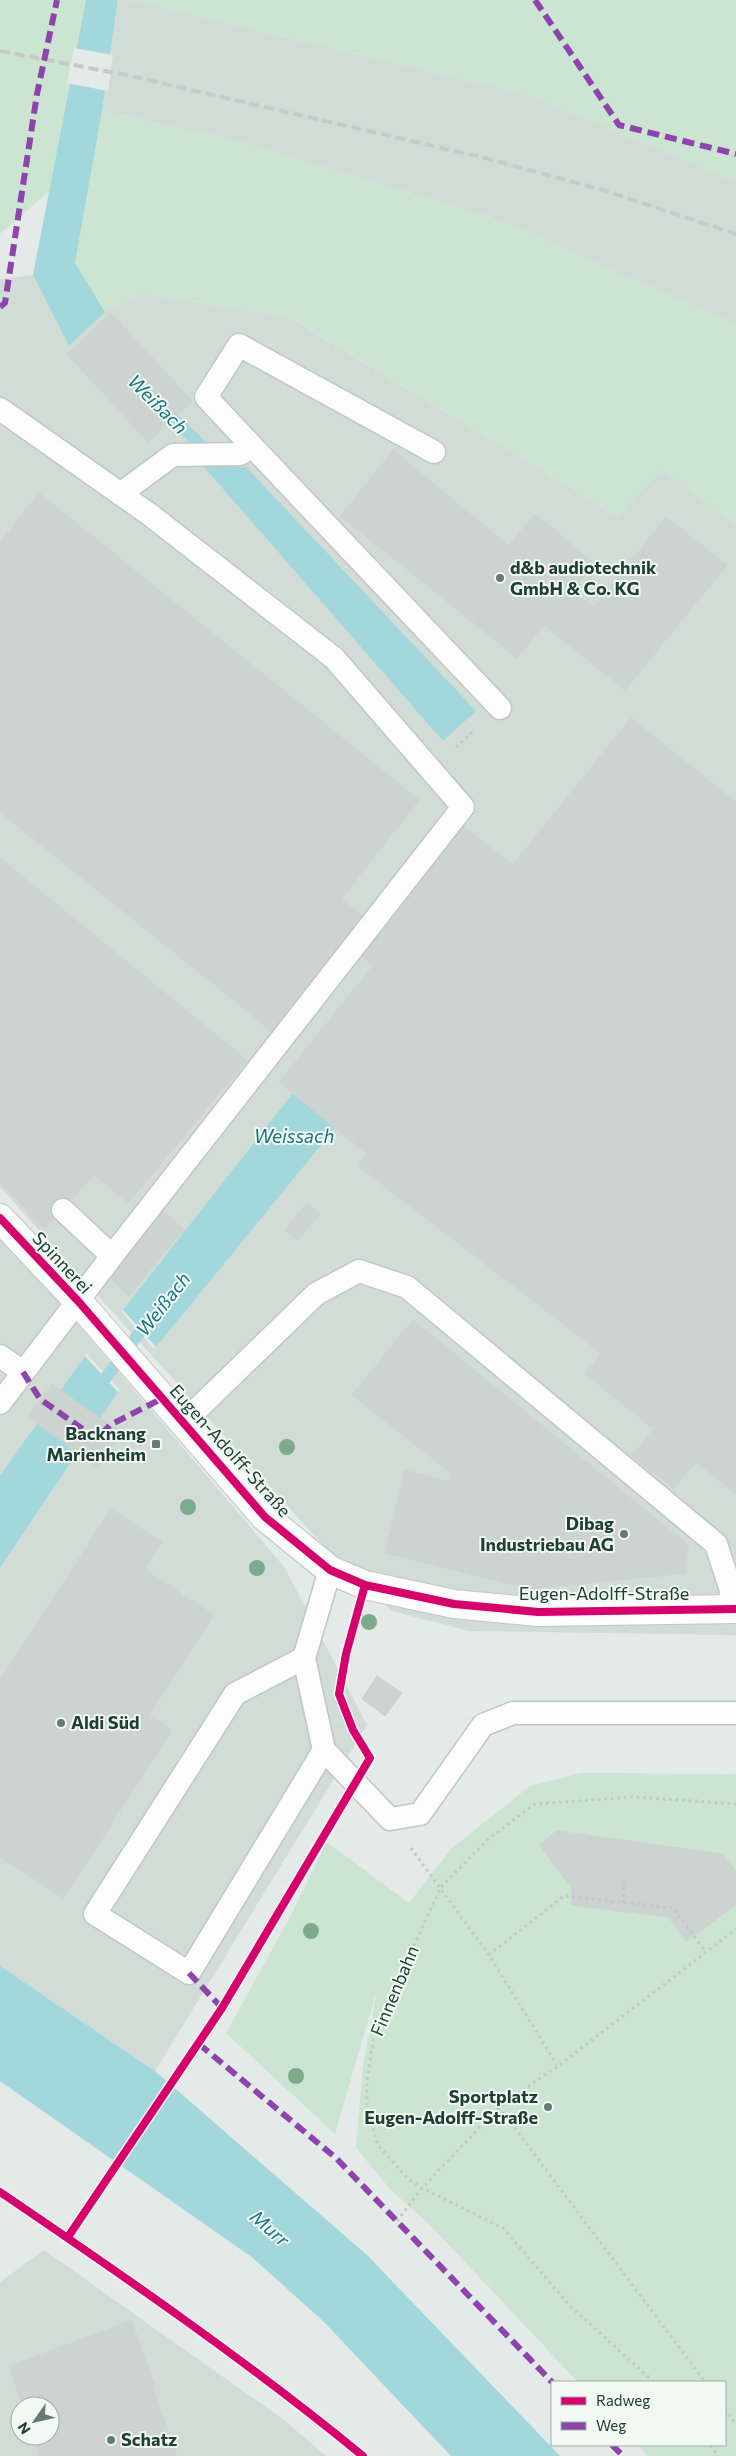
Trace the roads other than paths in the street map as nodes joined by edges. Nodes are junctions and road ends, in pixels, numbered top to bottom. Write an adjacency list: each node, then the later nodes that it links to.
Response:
1 (0, 410): 4 (lane)
2 (246, 450): 3 (lane); 4 (lane); 5 (lane)
3 (434, 452)
4 (120, 494): 8 (lane)
5 (500, 708)
6 (63, 1210): 8 (lane)
7 (0, 1218): 9 (street, Spinnerei)
8 (112, 1256): 9 (lane)
9 (78, 1301): 10 (street, Spinnerei); 12 (lane)
10 (102, 1328): 14 (street, Eugen-Adolff-Straße)
11 (0, 1356): 12 (lane)
12 (23, 1372): 13 (lane)
13 (0, 1403)
14 (184, 1422): 15 (street, Eugen-Adolff-Straße); 16 (lane)
15 (330, 1570): 16 (street, Eugen-Adolff-Straße); 17 (lane)
16 (733, 1609)
17 (304, 1658): 19 (lane); 19 (lane)
18 (736, 1713): 19 (lane)
19 (324, 1750)

